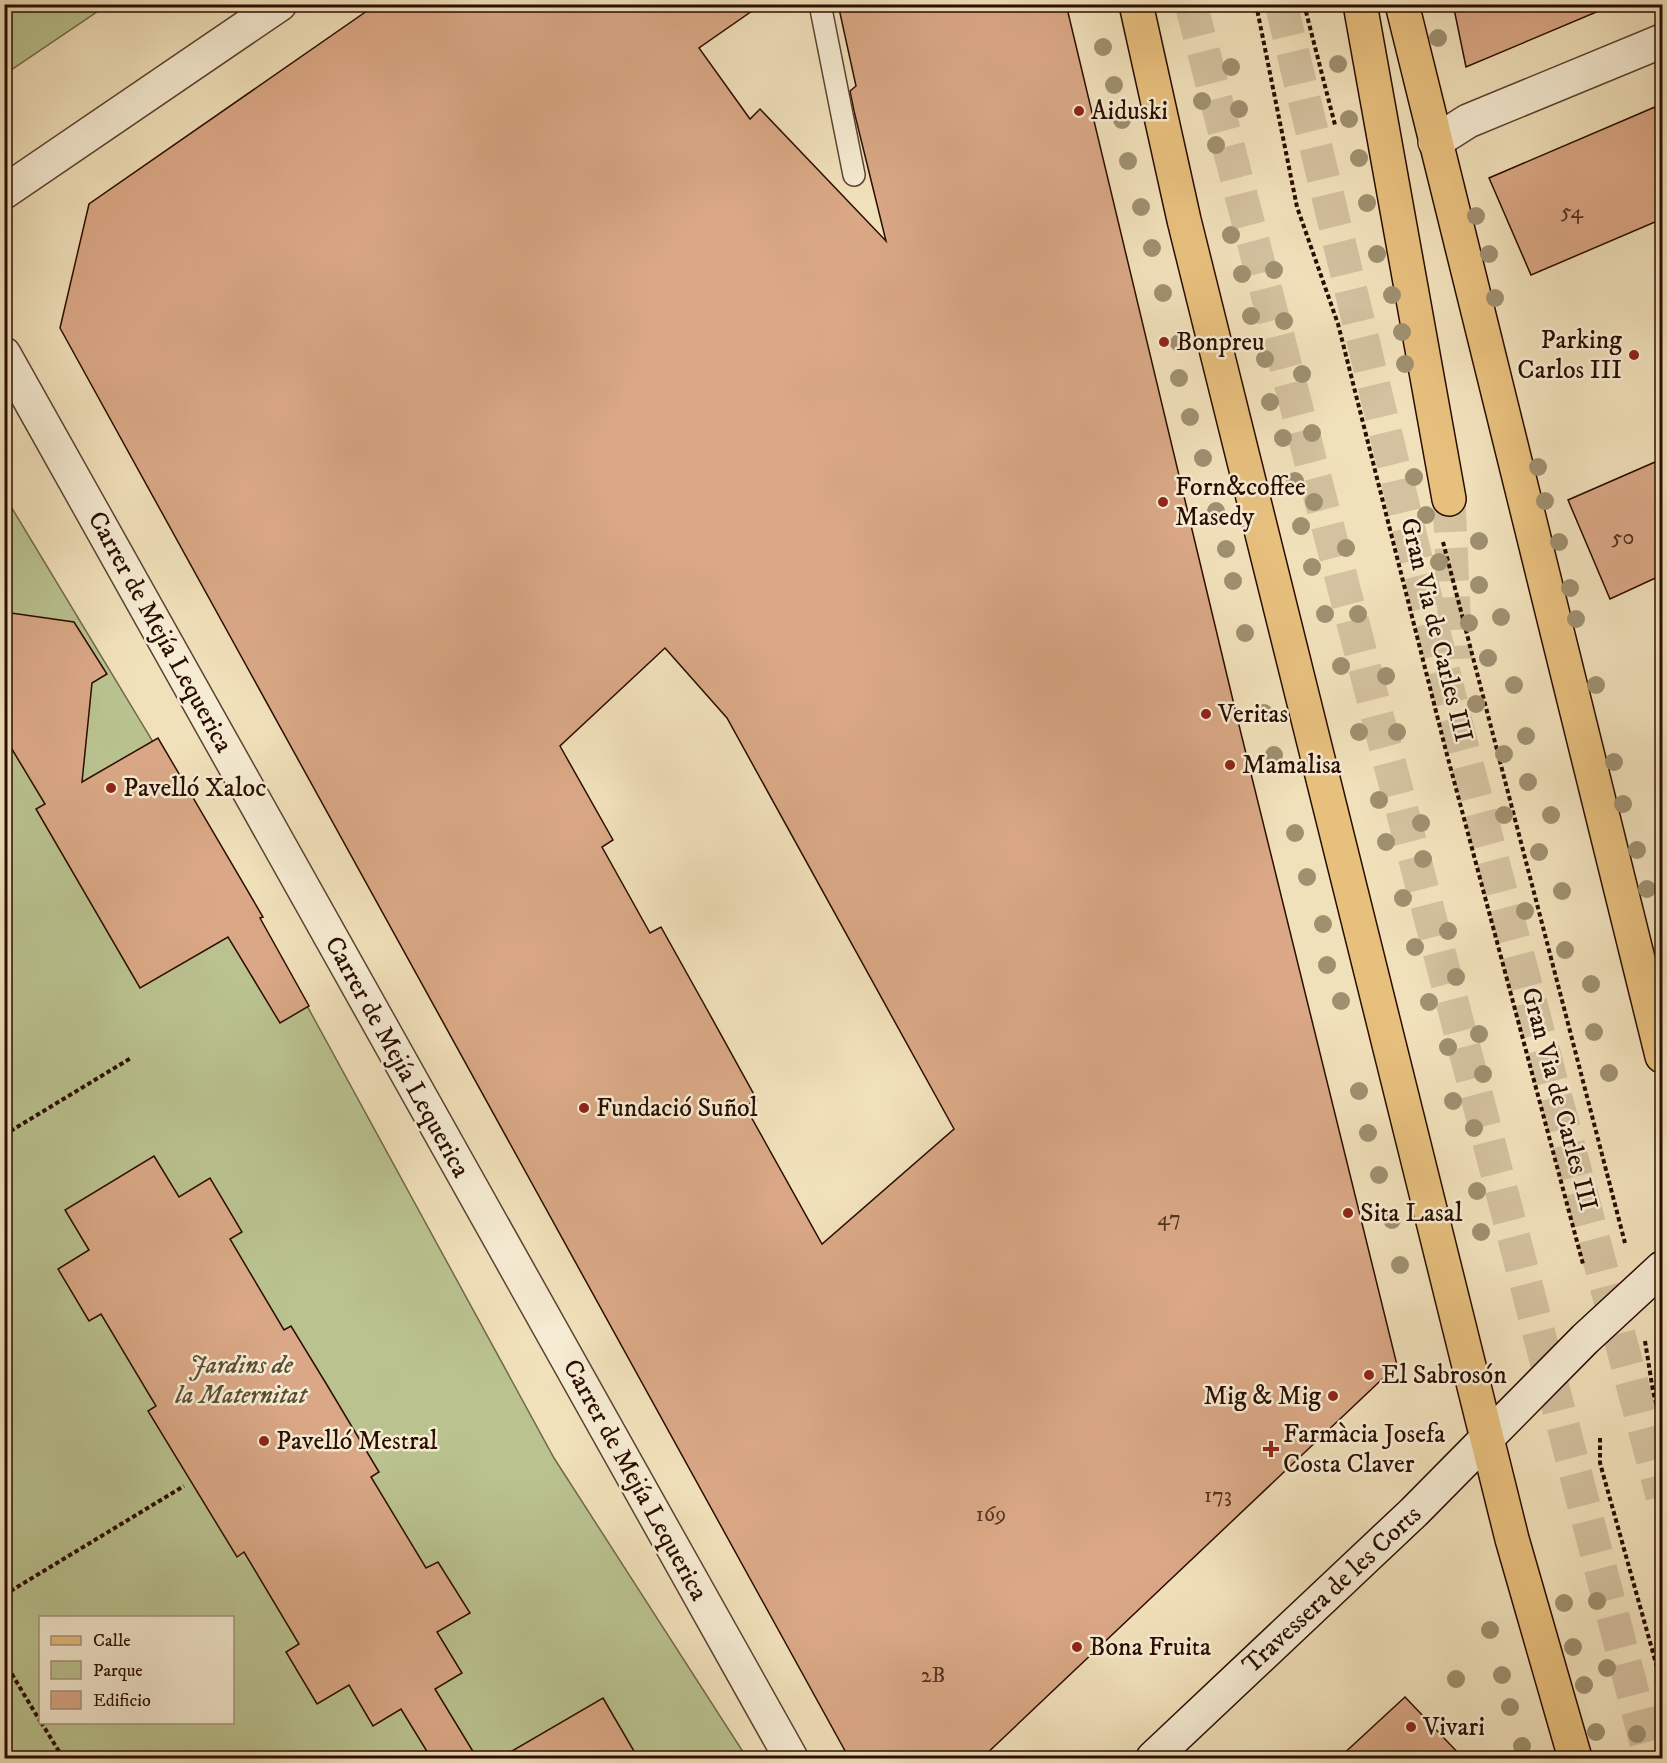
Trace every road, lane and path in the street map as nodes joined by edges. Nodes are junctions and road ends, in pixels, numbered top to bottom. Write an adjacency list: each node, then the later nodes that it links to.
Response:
1 (280, 4): 12 (street)
2 (820, 4): 11 (lane)
3 (1136, 4): 25 (main road)
4 (1256, 4): 20 (path, Gran Via de Carles III)
5 (1304, 4): 9 (path)
6 (1360, 4): 14 (main road)
7 (1402, 4): 10 (main road)
8 (1662, 41): 10 (street)
9 (1337, 132)
10 (1435, 142): 16 (main road)
11 (854, 175)
12 (4, 192)
13 (4, 354): 33 (street, Carrer de Mejía Lequerica)
14 (1449, 499)
15 (1442, 538): 19 (path, Gran Via de Carles III)
16 (1662, 1056)
17 (131, 1058): 18 (path)
18 (4, 1135)
19 (1620, 1222)
20 (1583, 1264)
21 (1662, 1268): 25 (street, Travessera de les Corts)
22 (1653, 1391): 23 (path)
23 (1662, 1426)
24 (1600, 1438): 29 (path)
25 (1487, 1439): 34 (street, Travessera de les Corts); 35 (main road)
26 (184, 1486): 27 (path)
27 (4, 1595)
28 (4, 1661): 30 (path)
29 (1662, 1685)
30 (39, 1719)
31 (42, 1724): 32 (path)
32 (63, 1758)
33 (791, 1758)
34 (1153, 1758)
35 (1575, 1758)

